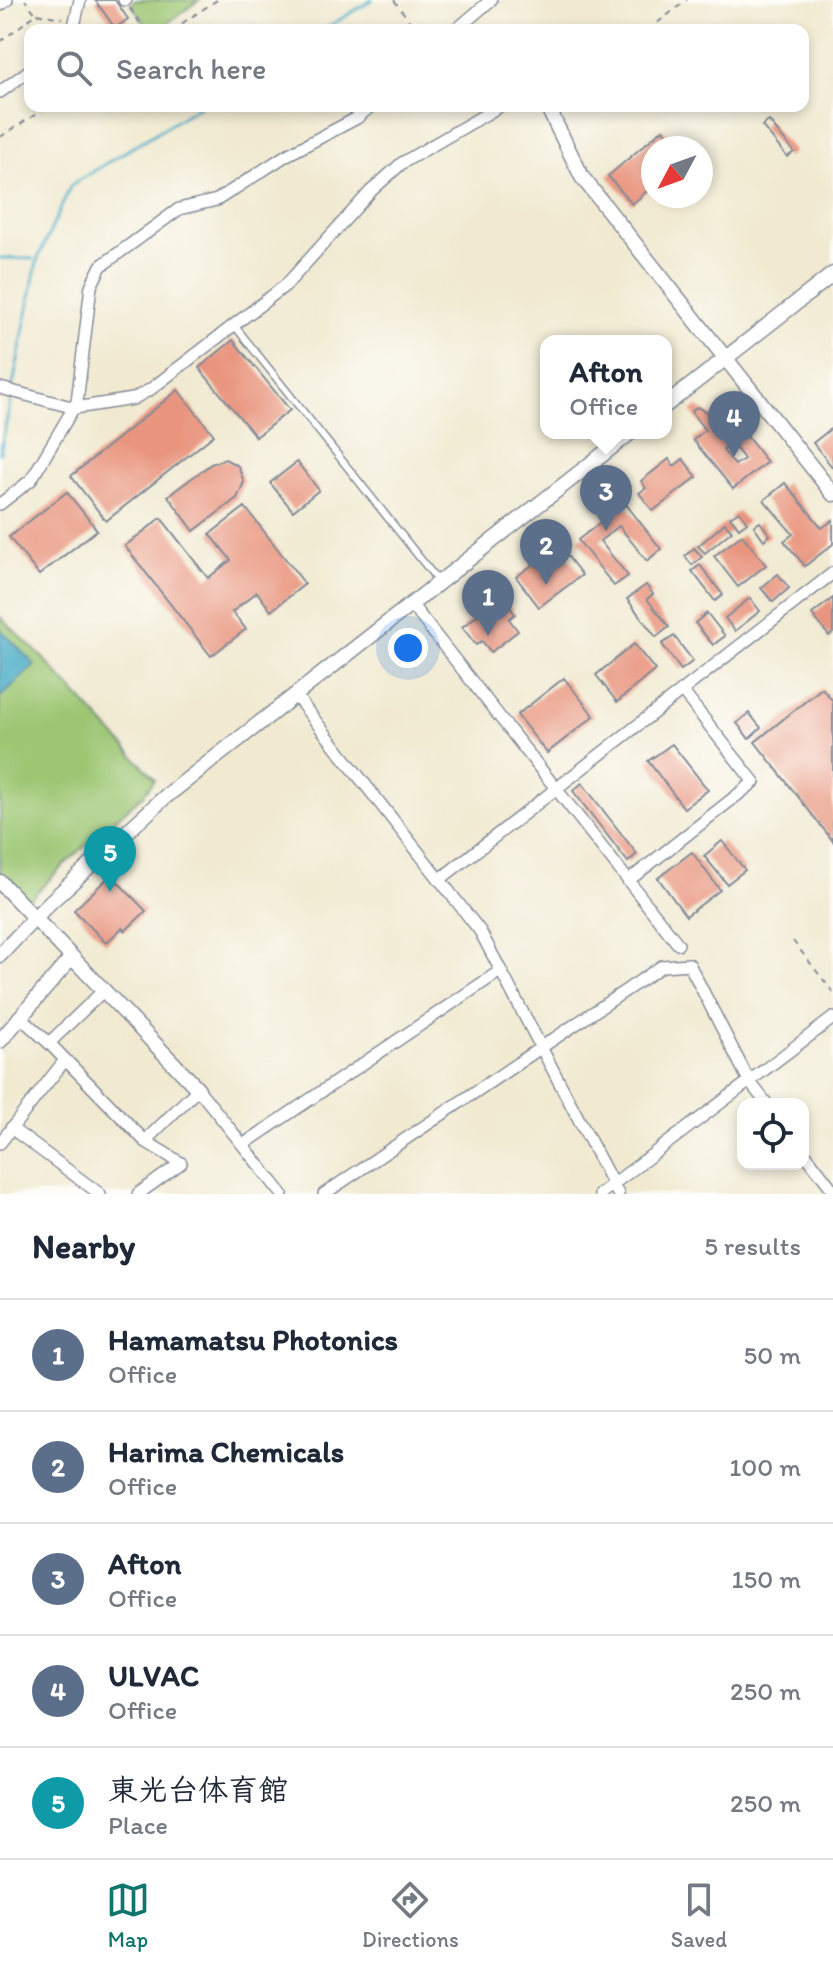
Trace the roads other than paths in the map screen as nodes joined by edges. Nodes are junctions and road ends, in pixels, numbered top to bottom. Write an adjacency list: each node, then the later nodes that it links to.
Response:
1 (7, 0): 4 (street)
2 (80, 0): 5 (street)
3 (491, 0): 6 (street)
4 (0, 5)
5 (74, 24)
6 (463, 24)
7 (24, 74): 8 (street)
8 (0, 92)
9 (364, 112): 17 (street)
10 (490, 112): 13 (street)
11 (550, 112): 14 (street)
12 (833, 274): 14 (street)
13 (234, 325): 17 (street); 22 (lane)
14 (726, 358): 16 (street); 19 (street)
15 (0, 388): 17 (street)
16 (672, 400)
17 (75, 408): 20 (street)
18 (622, 439): 22 (street)
19 (833, 494)
20 (0, 504)
21 (833, 573): 24 (street)
22 (439, 582): 23 (street)
23 (411, 604): 25 (street); 26 (street)
24 (682, 691): 26 (street); 28 (street)
25 (295, 695): 27 (street); 30 (street)
26 (556, 789): 27 (street); 28 (street)
27 (439, 880): 34 (street)
28 (628, 881): 31 (street)
29 (0, 882): 30 (street)
30 (35, 918): 32 (street); 33 (street)
31 (678, 944)
32 (0, 955)
33 (72, 957): 35 (street); 36 (street)
34 (500, 971): 40 (street); 48 (street)
35 (103, 991): 39 (street); 43 (street)
36 (19, 1016): 38 (street); 39 (street)
37 (833, 1018): 42 (street)
38 (0, 1041)
39 (49, 1043): 41 (street)
40 (540, 1048): 42 (street); 50 (street); 55 (street)
41 (65, 1060): 45 (street); 46 (street)
42 (749, 1081): 44 (street); 50 (street)
43 (198, 1089): 46 (street); 48 (street)
44 (762, 1098)
45 (11, 1128): 47 (street); 52 (street)
46 (145, 1141): 53 (street)
47 (0, 1143)
48 (244, 1144): 54 (street)
49 (809, 1159): 51 (street)
50 (616, 1189): 56 (street)
51 (833, 1190)
52 (100, 1194)
53 (138, 1194)
54 (282, 1194)
55 (324, 1194)
56 (600, 1194)

